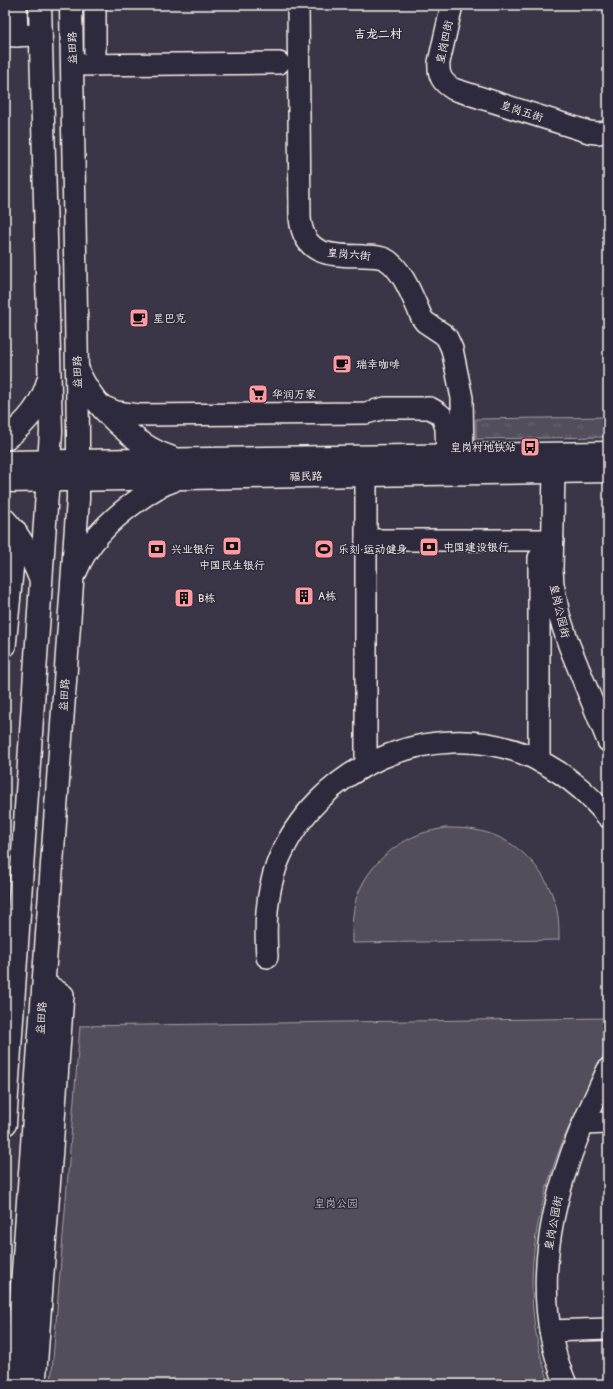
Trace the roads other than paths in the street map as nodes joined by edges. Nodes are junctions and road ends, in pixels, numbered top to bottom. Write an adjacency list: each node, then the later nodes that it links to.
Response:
1 (16, 5): 7 (street)
2 (40, 5): 8 (main road)
3 (71, 5): 10 (main road, 益田路)
4 (95, 5): 11 (street)
5 (298, 5): 19 (street, 皇岗六街)
6 (452, 5): 12 (street, 皇岗四街)
7 (11, 36): 8 (street)
8 (41, 36): 15 (main road)
9 (279, 63): 11 (street)
10 (72, 65): 11 (street); 14 (main road, 益田路)
11 (95, 65)
12 (440, 78): 13 (street, 皇岗五街)
13 (608, 132)
14 (77, 365): 16 (main road); 22 (main road, 益田路)
15 (50, 370): 17 (main road); 23 (main road)
16 (102, 406): 19 (street); 21 (main road)
17 (5, 439)
18 (608, 453): 19 (main road, 福民路)
19 (455, 455): 21 (main road, 福民路)
20 (5, 462): 23 (main road, 福民路)
21 (185, 469): 22 (main road, 福民路); 26 (main road, 福民路); 32 (main road)
22 (78, 470): 23 (main road, 福民路); 32 (main road, 益田路)
23 (49, 471): 27 (main road, 福民路); 31 (main road)
24 (608, 471): 25 (main road, 福民路)
25 (554, 472): 26 (main road, 福民路); 30 (street, 皇岗公园街)
26 (366, 475): 29 (street)
27 (5, 481)
28 (10, 525): 31 (main road); 33 (street)
29 (366, 540): 30 (street); 36 (street)
30 (546, 540): 34 (street, 皇岗公园街); 35 (street)
31 (41, 582): 40 (main road)
32 (71, 590): 39 (main road, 益田路)
33 (5, 646)
34 (608, 741)
35 (539, 761): 36 (street); 37 (street)
36 (366, 765): 38 (street)
37 (608, 817)
38 (267, 957)
39 (44, 983): 47 (main road, 益田路); 48 (street)
40 (7, 1062): 43 (main road)
41 (608, 1069): 44 (street, 皇岗公园街)
42 (608, 1123): 44 (street)
43 (5, 1124)
44 (583, 1124): 46 (street, 皇岗公园街)
45 (608, 1329): 46 (street)
46 (550, 1331): 49 (street, 皇岗公园街)
47 (16, 1384)
48 (35, 1384)
49 (566, 1384)

